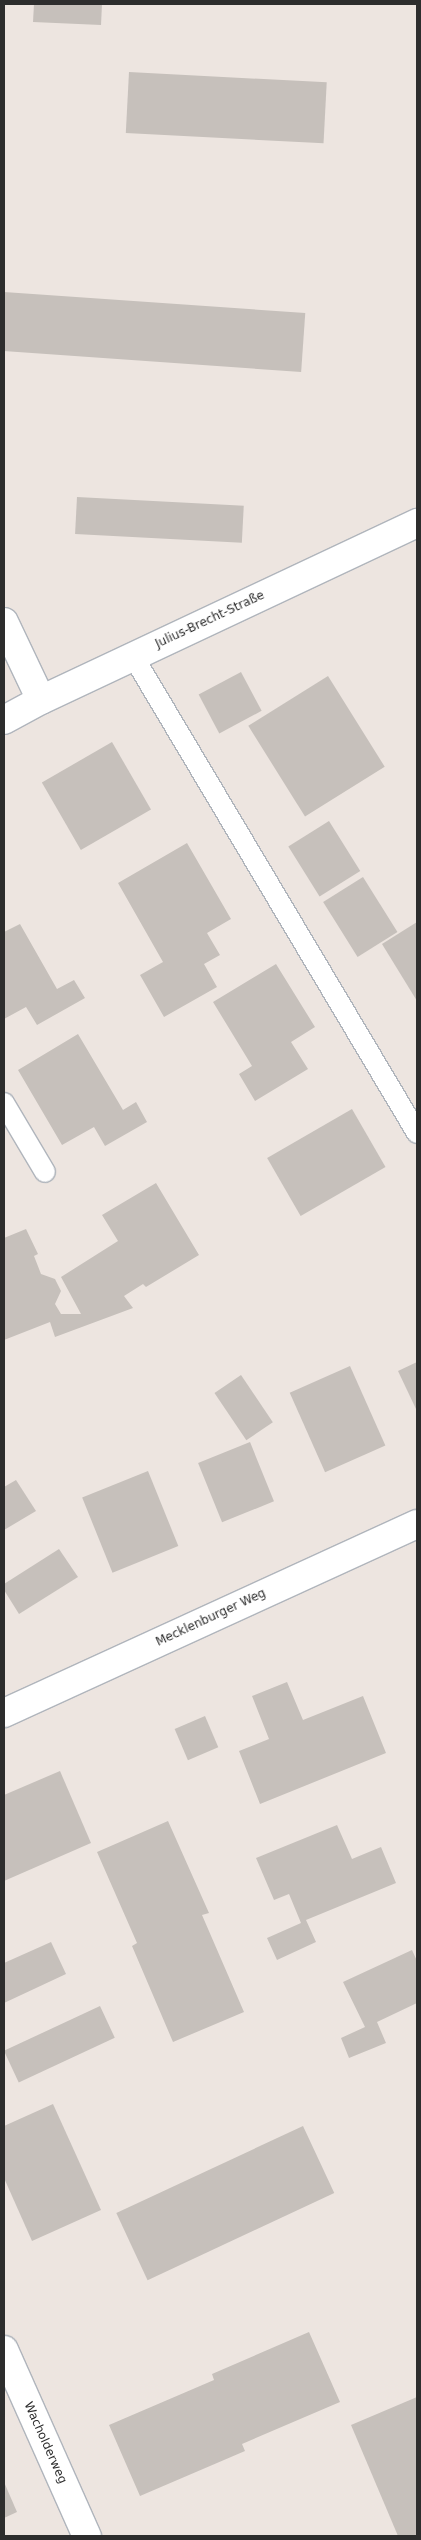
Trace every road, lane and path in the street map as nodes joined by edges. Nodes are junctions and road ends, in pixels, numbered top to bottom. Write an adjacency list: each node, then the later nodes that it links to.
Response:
1 (417, 523): 3 (street, Julius-Brecht-Straße)
2 (4, 622): 4 (street)
3 (133, 656): 4 (street, Julius-Brecht-Straße); 7 (lane)
4 (41, 700): 5 (street, Julius-Brecht-Straße)
5 (4, 720)
6 (4, 1103): 8 (lane)
7 (417, 1133)
8 (45, 1172)
9 (417, 1524): 10 (street, Mecklenburger Weg)
10 (4, 1713)
11 (4, 2350): 12 (street, Wacholderweg)
12 (87, 2536)

